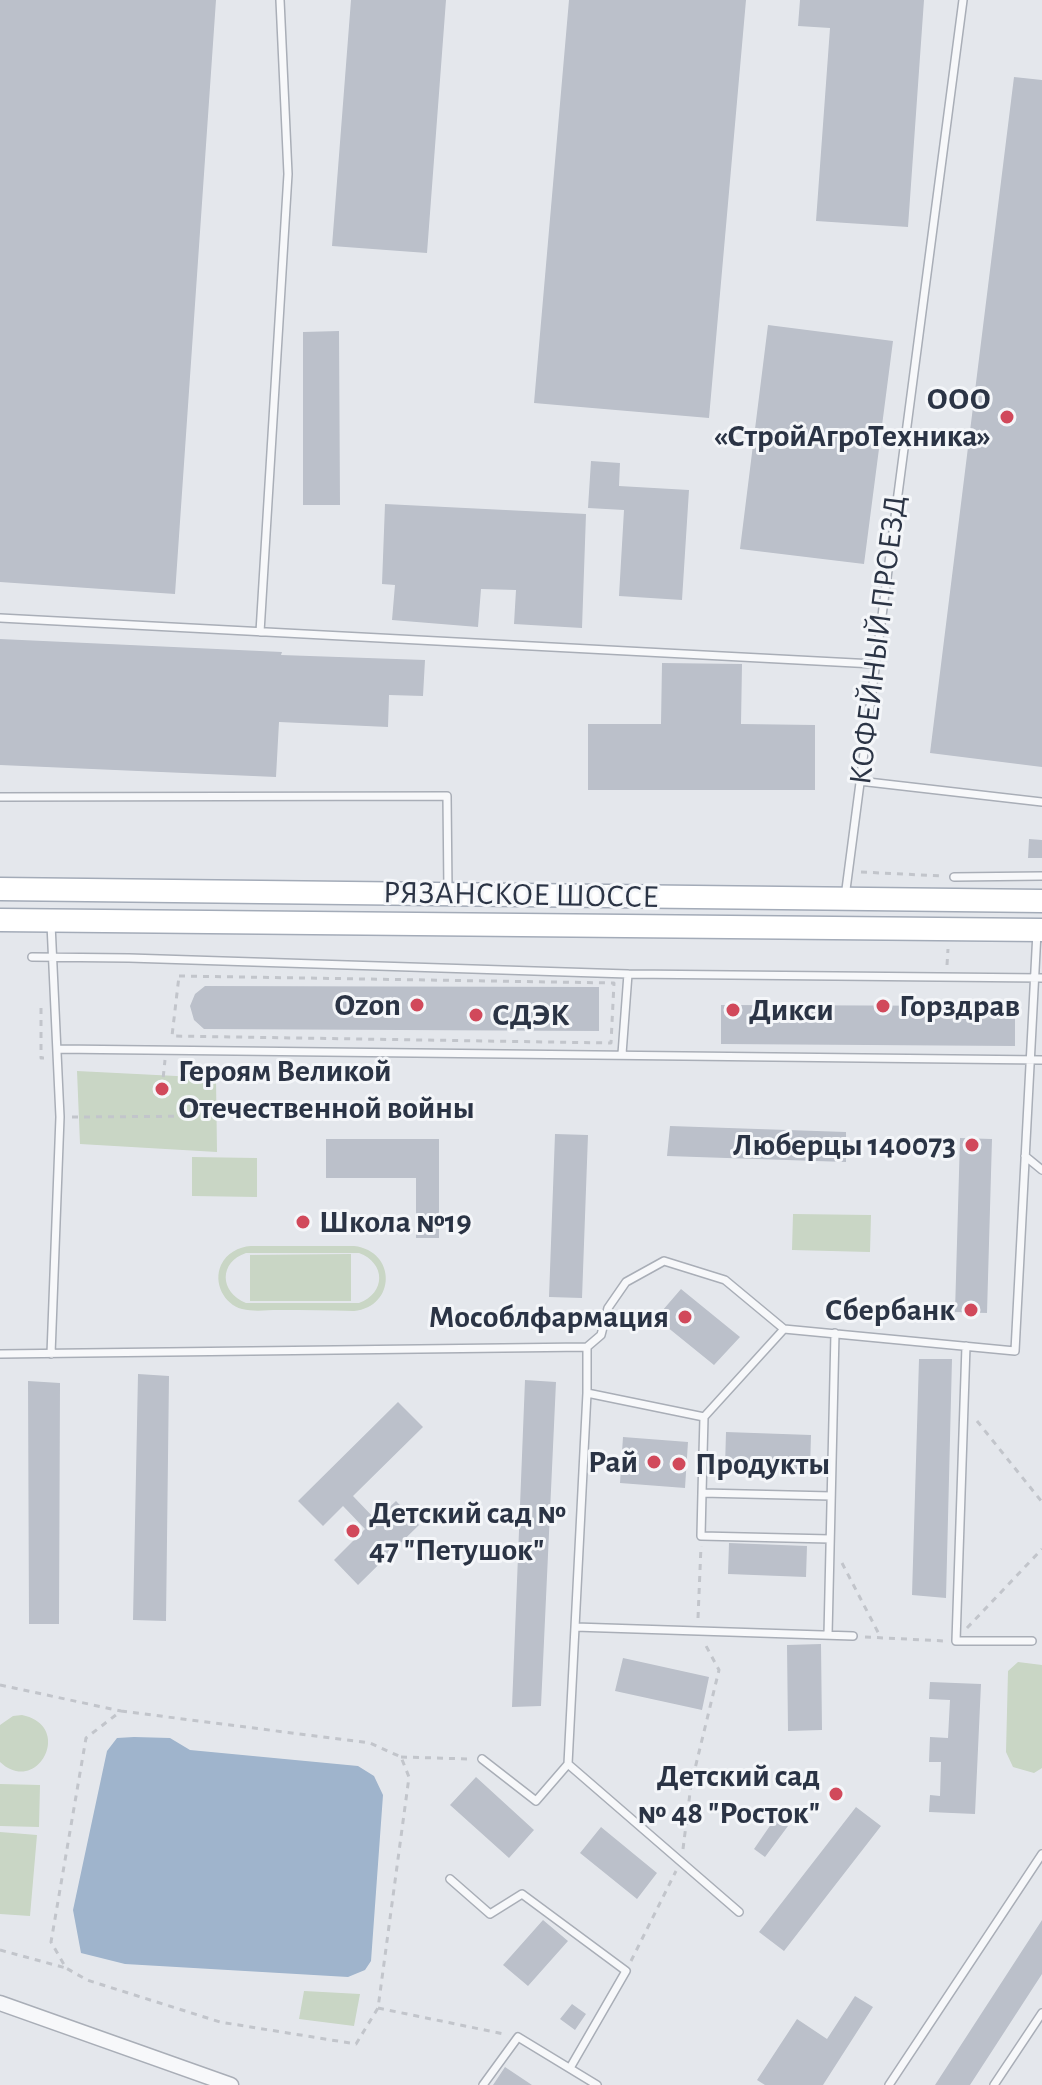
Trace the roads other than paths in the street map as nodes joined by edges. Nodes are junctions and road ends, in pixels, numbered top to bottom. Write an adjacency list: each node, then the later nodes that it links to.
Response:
1 (280, 0): 4 (lane)
2 (963, 0): 5 (lane, КОФЕЙНЫЙ ПРОЕЗД)
3 (0, 618): 4 (lane)
4 (260, 632): 5 (lane)
5 (874, 664): 6 (lane, КОФЕЙНЫЙ ПРОЕЗД)
6 (859, 781): 8 (lane); 13 (lane, КОФЕЙНЫЙ ПРОЕЗД)
7 (0, 797): 12 (lane)
8 (1042, 802)
9 (1042, 876): 10 (lane)
10 (954, 877)
11 (0, 889): 12 (main road, РЯЗАНСКОЕ ШОССЕ)
12 (448, 894): 13 (main road, РЯЗАНСКОЕ ШОССЕ)
13 (844, 899): 14 (main road, РЯЗАНСКОЕ ШОССЕ)
14 (1042, 901)
15 (0, 920): 16 (main road, РЯЗАНСКОЕ ШОССЕ)
16 (51, 921): 17 (main road, РЯЗАНСКОЕ ШОССЕ); 19 (lane)
17 (1040, 930): 21 (lane)
18 (32, 957): 19 (lane)
19 (53, 958): 20 (lane); 22 (lane)
20 (628, 974): 21 (lane); 23 (lane)
21 (1038, 978): 24 (lane)
22 (57, 1049): 23 (lane); 33 (lane)
23 (622, 1054): 24 (lane)
24 (1030, 1059): 25 (lane); 26 (lane)
25 (1042, 1060)
26 (1025, 1156): 27 (lane); 30 (lane)
27 (1042, 1170)
28 (784, 1329): 29 (lane); 31 (lane); 35 (lane)
29 (835, 1333): 30 (lane); 37 (lane)
30 (966, 1346): 42 (lane)
31 (587, 1347): 33 (lane); 34 (lane)
32 (0, 1354): 33 (lane)
33 (51, 1354)
34 (587, 1393): 35 (lane); 39 (lane)
35 (704, 1417): 36 (lane)
36 (702, 1493): 37 (lane); 38 (lane)
37 (831, 1496): 38 (lane)
38 (830, 1539): 40 (lane)
39 (575, 1627): 40 (lane); 44 (lane)
40 (828, 1635): 41 (lane)
41 (853, 1636)
42 (1032, 1641)
43 (482, 1759): 44 (lane)
44 (568, 1764): 47 (lane)
45 (1042, 1854): 54 (lane)
46 (450, 1879): 50 (lane)
47 (739, 1912)
48 (0, 2003): 51 (street)
49 (1042, 2013): 55 (lane)
50 (570, 2068): 52 (lane); 53 (lane)
51 (231, 2085)
52 (483, 2085)
53 (597, 2085)
54 (889, 2085)
55 (994, 2085)

